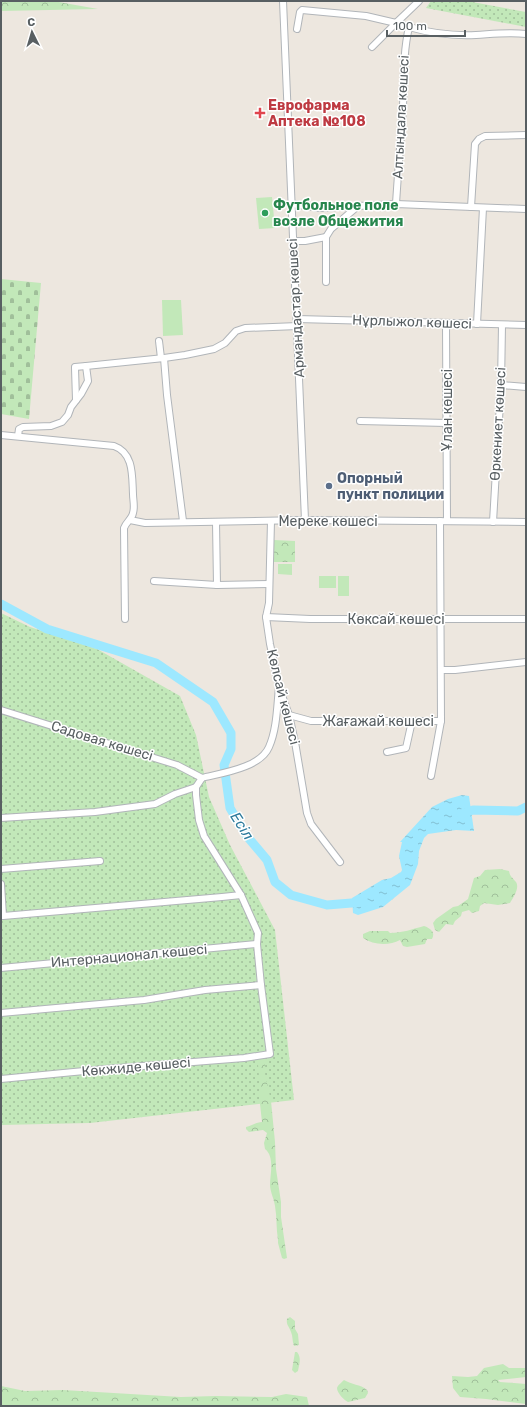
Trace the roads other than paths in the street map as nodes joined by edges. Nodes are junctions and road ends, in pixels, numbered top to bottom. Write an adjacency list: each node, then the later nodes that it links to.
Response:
1 (283, 1): 9 (street, Армандастар көшесі)
2 (419, 1): 3 (street)
3 (396, 23): 4 (street); 5 (street); 7 (street)
4 (409, 27): 6 (street); 10 (street, Алтындала көшесі)
5 (297, 29)
6 (526, 34)
7 (372, 47)
8 (526, 134): 12 (street)
9 (292, 204): 11 (street); 16 (street, Армандастар көшесі)
10 (396, 204): 11 (street); 12 (street)
11 (358, 206): 15 (street)
12 (471, 207): 13 (street)
13 (483, 208): 14 (street); 20 (street)
14 (526, 209)
15 (326, 237): 16 (street); 17 (street)
16 (293, 241): 18 (street, Армандастар көшесі)
17 (326, 282)
18 (298, 322): 19 (street, Нұрлыжол көшесі); 24 (street, Нұрлыжол көшесі); 34 (street, Армандастар көшесі)
19 (446, 323): 20 (street, Нұрлыжол көшесі); 30 (street, Ұлан көшесі)
20 (477, 324): 21 (street, Нұрлыжол көшесі)
21 (502, 325): 22 (street, Нұрлыжол көшесі); 26 (street, Өркениет көшесі)
22 (526, 325)
23 (159, 341): 24 (street)
24 (162, 358): 25 (street, Нұрлыжол көшесі); 35 (street)
25 (86, 366): 28 (street); 28 (street)
26 (501, 385): 27 (street); 39 (street, Өркениет көшесі)
27 (526, 387)
28 (76, 400): 32 (street)
29 (360, 421): 30 (street)
30 (447, 423): 36 (street, Ұлан көшесі)
31 (1, 435): 32 (street)
32 (18, 436): 33 (street)
33 (130, 520): 35 (street, Мереке көшесі); 45 (street)
34 (305, 520): 36 (street, Мереке көшесі); 38 (street, Мереке көшесі)
35 (183, 521): 37 (street, Мереке көшесі)
36 (444, 521): 39 (street, Мереке көшесі); 46 (street, Ұлан көшесі)
37 (216, 522): 38 (street, Мереке көшесі); 43 (street)
38 (271, 522): 42 (street, Көлсай көшесі)
39 (493, 522): 40 (street, Мереке көшесі)
40 (526, 522)
41 (154, 581): 43 (street)
42 (269, 584): 43 (street); 44 (street, Көлсай көшесі)
43 (217, 585)
44 (266, 617): 46 (street, Көксай көшесі); 50 (street, Көлсай көшесі)
45 (125, 619)
46 (440, 619): 47 (street, Көксай көшесі); 49 (street, Жағажай көшесі)
47 (526, 619)
48 (526, 662): 49 (street)
49 (441, 670): 54 (street, Жағажай көшесі)
50 (280, 686): 52 (street, Көлсай көшесі); 57 (street)
51 (1, 710): 57 (street, Садовая көшесі)
52 (289, 716): 53 (street, Жағажай көшесі); 61 (street, Көлсай көшесі)
53 (412, 721): 54 (street, Жағажай көшесі); 55 (street)
54 (441, 721): 56 (street)
55 (387, 752)
56 (431, 776)
57 (202, 778): 58 (street)
58 (196, 787): 59 (street); 64 (street)
59 (1, 818)
60 (100, 861): 62 (street)
61 (340, 862)
62 (1, 869)
63 (1, 884): 64 (street)
64 (241, 895): 65 (street)
65 (257, 944): 66 (street, Интернационал көшесі); 67 (street)
66 (1, 968)
67 (261, 985): 68 (street); 69 (street, Көкжиде көшесі)
68 (1, 1013)
69 (1, 1079)

